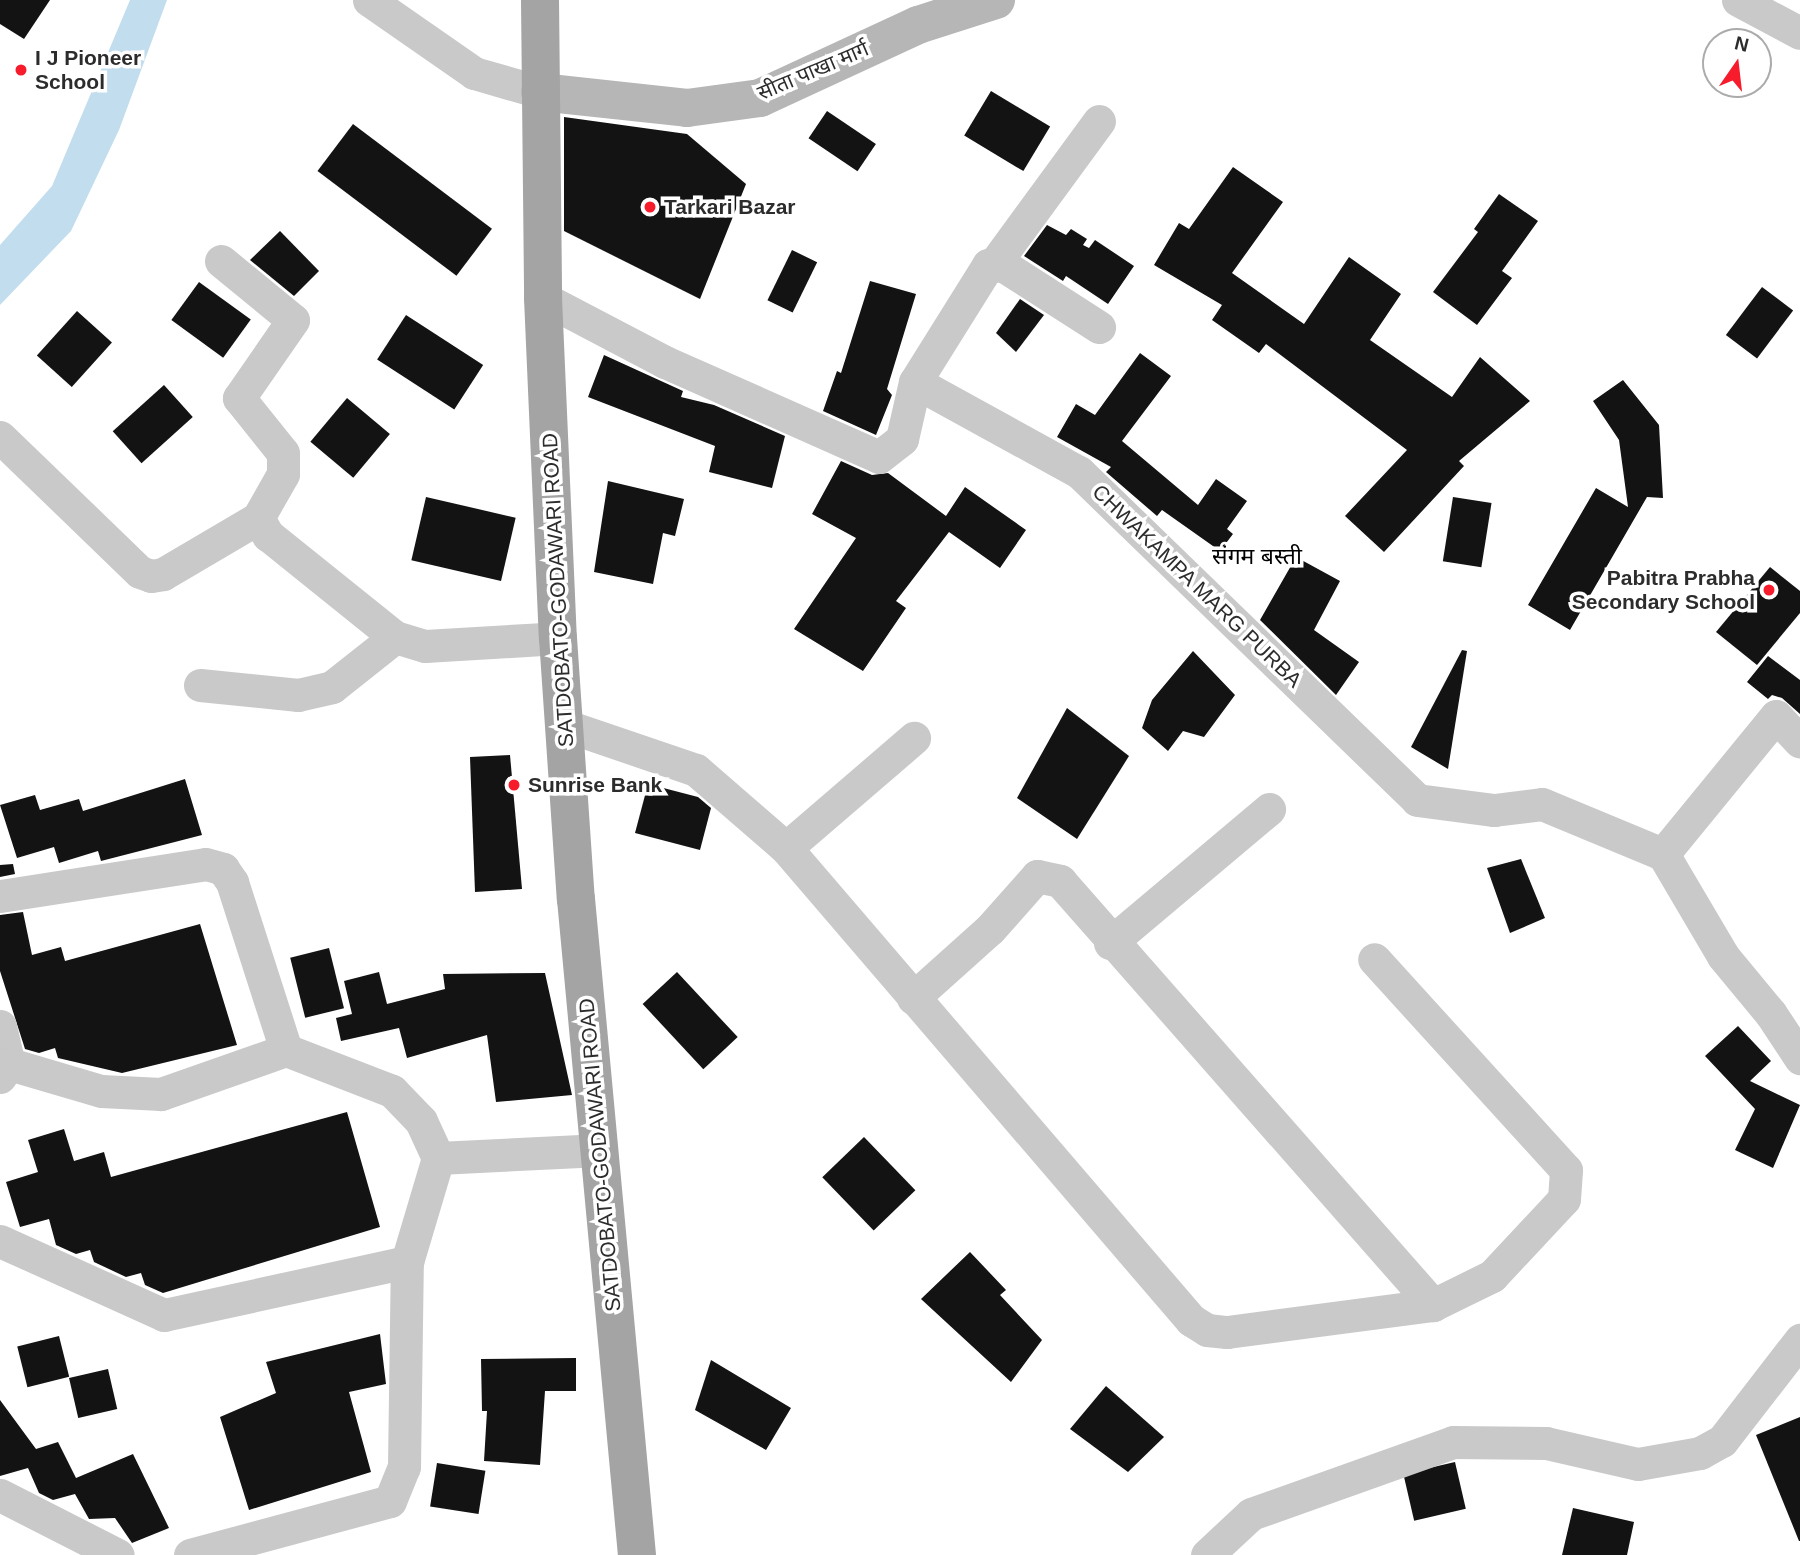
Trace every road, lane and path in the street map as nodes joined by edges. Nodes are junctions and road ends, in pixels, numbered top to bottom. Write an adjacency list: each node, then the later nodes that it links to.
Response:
1 (369, 0): 6 (street)
2 (540, 0): 6 (main road, SATDOBATO-GODAWARI ROAD)
3 (996, 0): 6 (street, सीता पाखा मार्ग)
4 (1738, 0): 5 (street)
5 (1800, 33)
6 (540, 92): 10 (main road, SATDOBATO-GODAWARI ROAD)
7 (1099, 121): 9 (street)
8 (221, 261): 14 (street)
9 (995, 263): 11 (street); 12 (street)
10 (543, 298): 12 (street); 16 (main road, SATDOBATO-GODAWARI ROAD)
11 (1099, 327)
12 (915, 382): 23 (street, CHWAKAMPA MARG PURBA)
13 (0, 438): 14 (street)
14 (258, 518): 15 (street)
15 (395, 637): 16 (street); 17 (street)
16 (558, 638): 18 (main road, SATDOBATO-GODAWARI ROAD)
17 (200, 685)
18 (564, 725): 22 (street); 32 (main road, SATDOBATO-GODAWARI ROAD)
19 (914, 738): 22 (street)
20 (1800, 743): 23 (street)
21 (1269, 809): 25 (street)
22 (786, 848): 27 (street)
23 (1663, 854): 30 (street)
24 (0, 896): 29 (street)
25 (1110, 943): 27 (street); 36 (street)
26 (1374, 959): 36 (street)
27 (913, 998): 36 (street)
28 (0, 1026): 31 (street)
29 (286, 1050): 31 (street); 33 (street)
30 (1800, 1058)
31 (4, 1071)
32 (601, 1150): 33 (street); 41 (main road, SATDOBATO-GODAWARI ROAD)
33 (438, 1158): 35 (street)
34 (0, 1241): 35 (street)
35 (407, 1262): 40 (street)
36 (1433, 1305)
37 (1800, 1340): 42 (street)
38 (0, 1495): 39 (street)
39 (118, 1555)
40 (190, 1555)
41 (637, 1555)
42 (1207, 1555)

